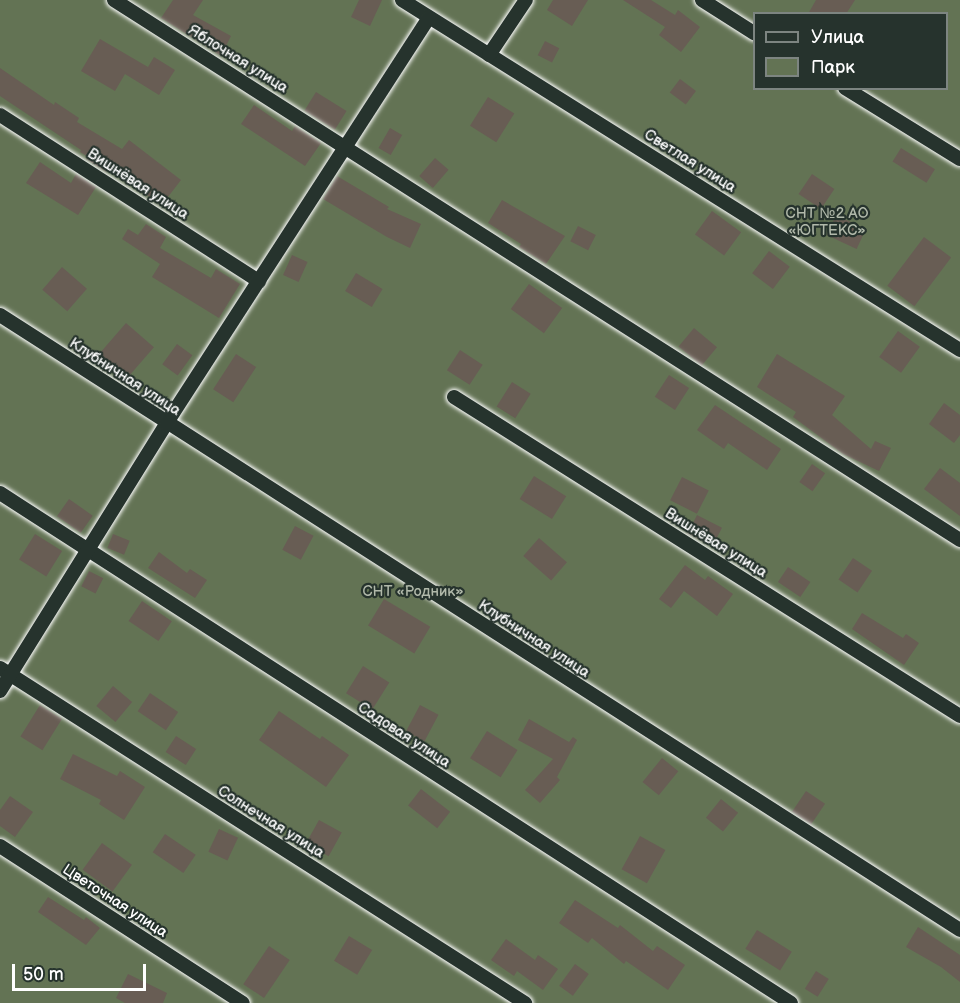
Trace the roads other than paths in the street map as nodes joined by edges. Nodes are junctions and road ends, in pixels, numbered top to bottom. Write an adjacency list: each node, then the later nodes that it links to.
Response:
1 (114, 0): 10 (street, Яблочная улица)
2 (402, 0): 5 (street, Светлая улица)
3 (526, 0): 7 (street)
4 (702, 0): 6 (street)
5 (429, 18): 7 (street, Светлая улица); 10 (street)
6 (753, 32)
7 (489, 55): 14 (street, Светлая улица)
8 (848, 90): 11 (street)
9 (0, 115): 12 (street, Вишнёвая улица)
10 (344, 146): 12 (street); 18 (street, Яблочная улица)
11 (960, 159)
12 (259, 281): 16 (street)
13 (0, 315): 16 (street, Клубничная улица)
14 (960, 350)
15 (454, 398): 22 (street, Вишнёвая улица)
16 (166, 424): 19 (street); 24 (street, Клубничная улица)
17 (0, 493): 19 (street, Садовая улица)
18 (960, 540)
19 (88, 551): 20 (street); 27 (street, Садовая улица)
20 (5, 672): 21 (street); 26 (street, Солнечная улица)
21 (0, 691)
22 (960, 716)
23 (0, 846): 25 (street, Цветочная улица)
24 (960, 930)
25 (243, 1003)
26 (525, 1003)
27 (791, 1003)

